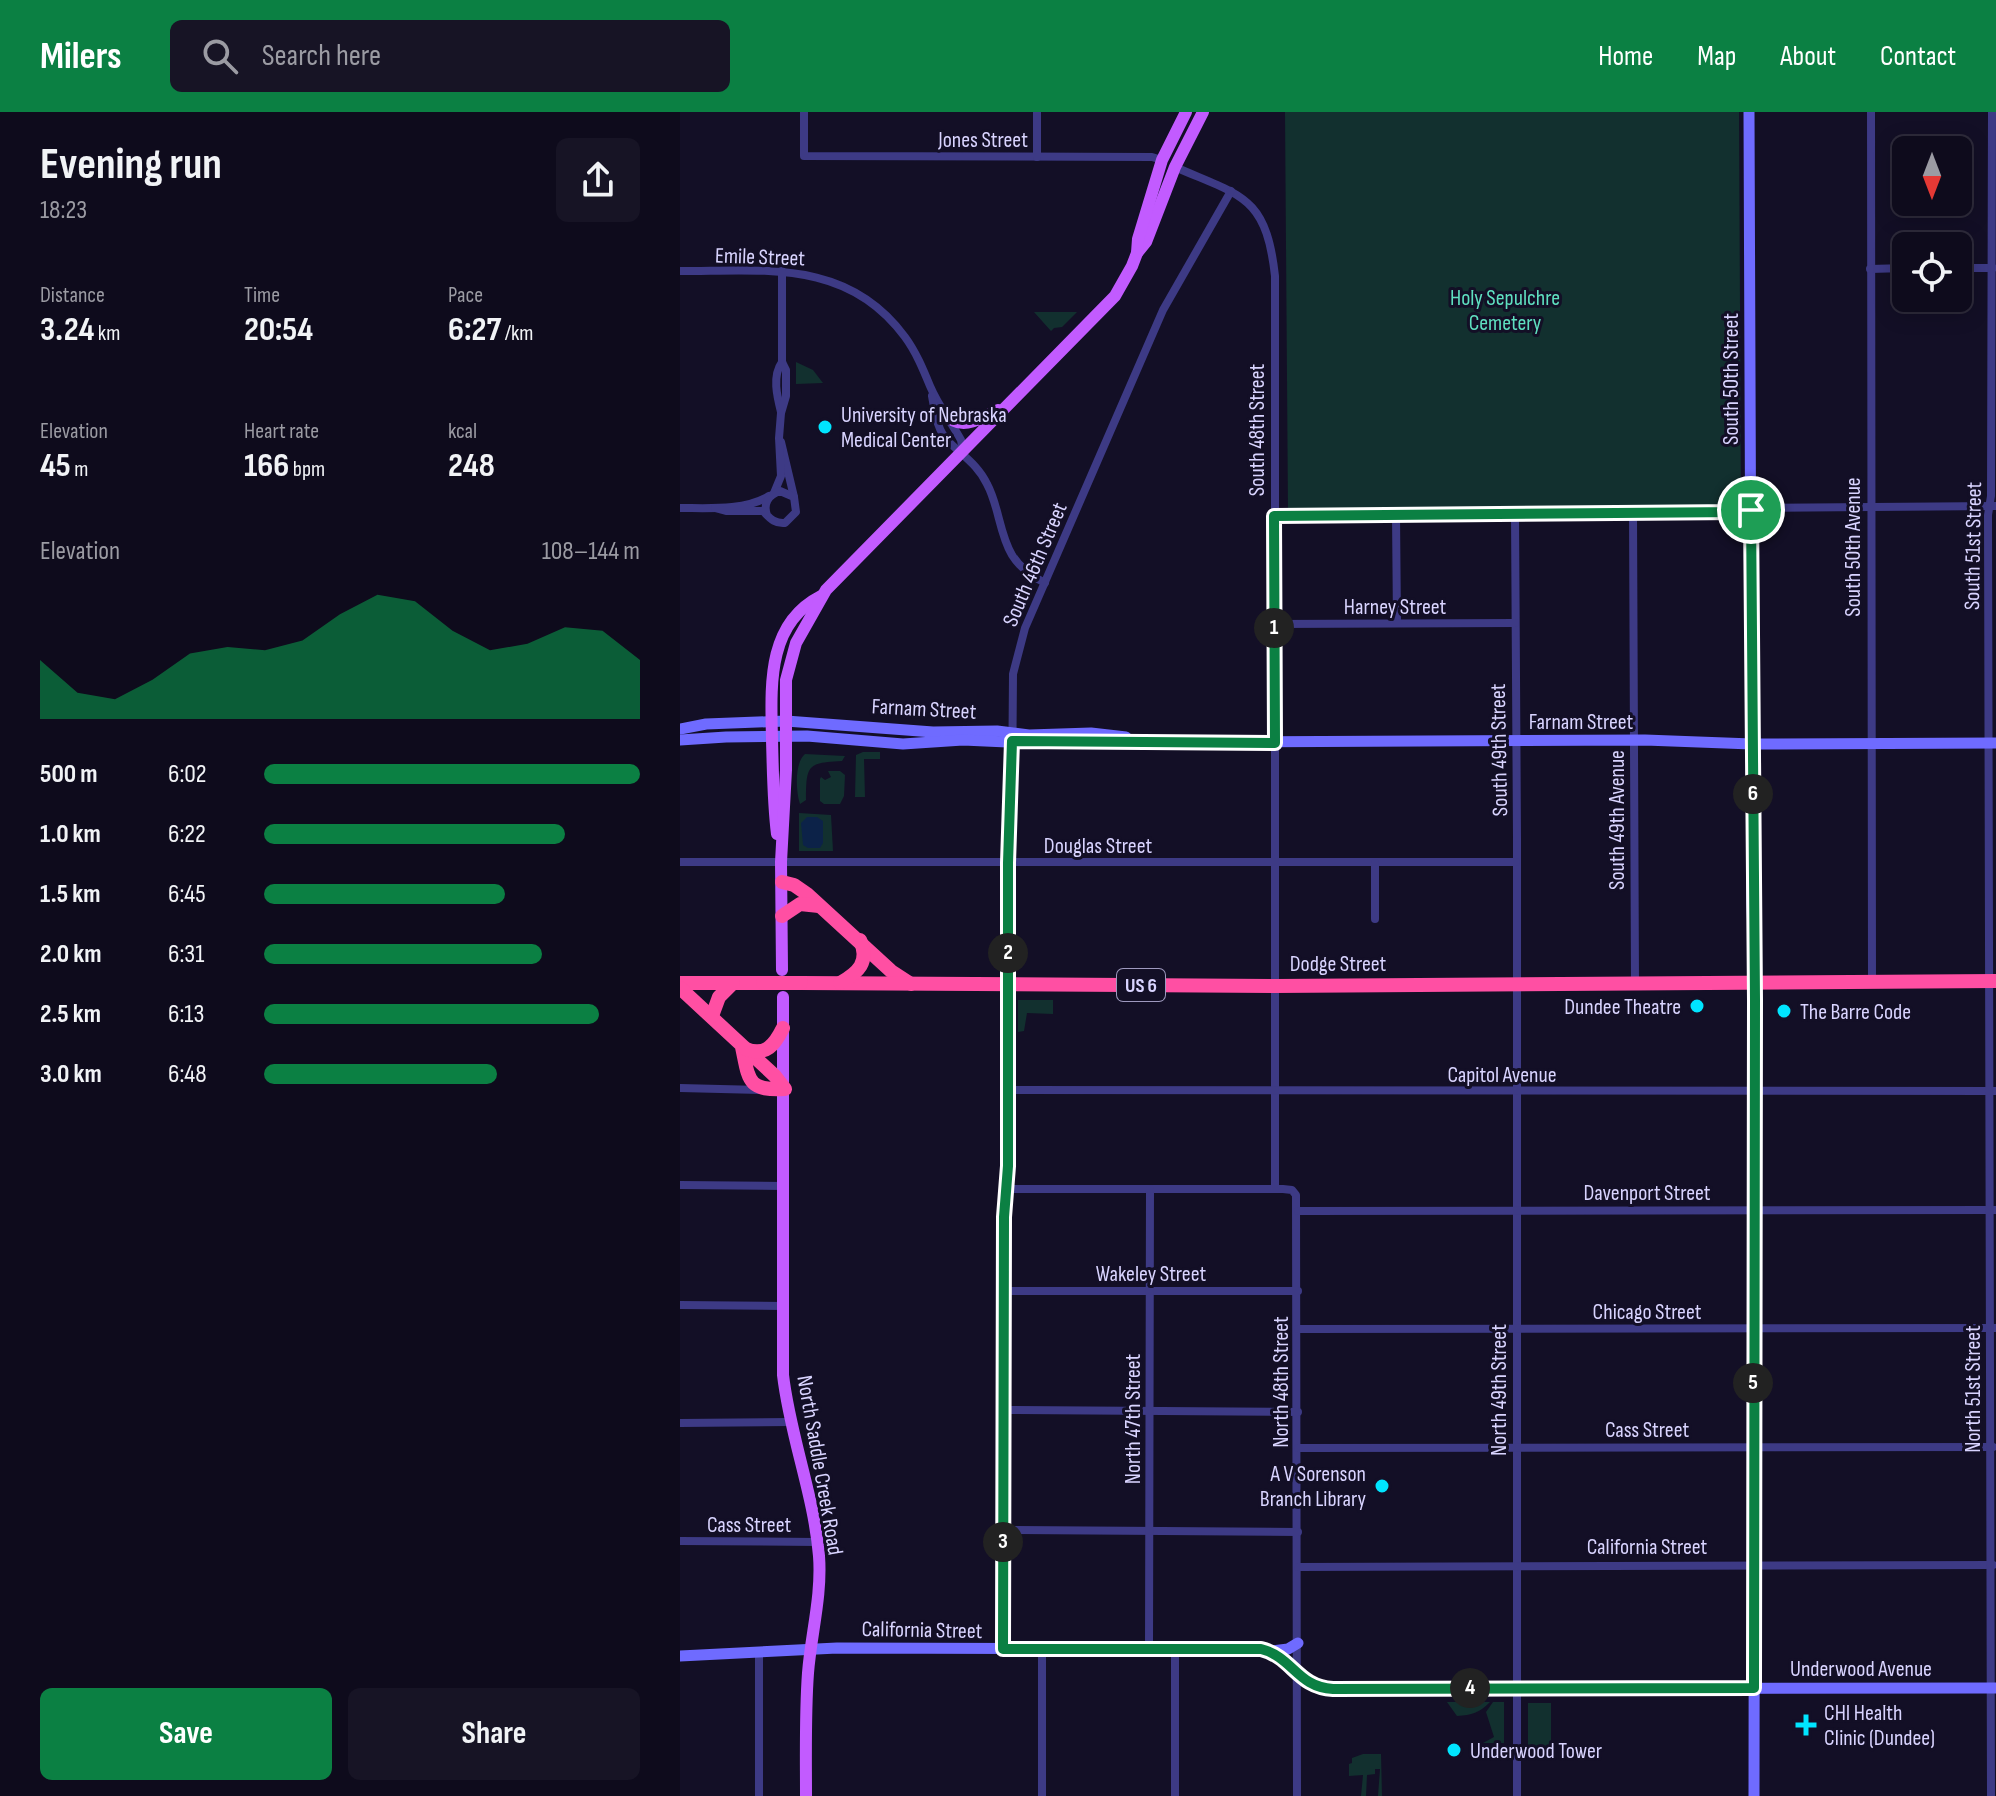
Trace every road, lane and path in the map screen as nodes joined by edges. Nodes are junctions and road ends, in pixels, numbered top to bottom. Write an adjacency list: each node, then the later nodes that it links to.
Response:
1 (804, 112): 8 (street, Jones Street)
2 (1037, 112): 8 (street)
3 (1186, 112): 9 (main road)
4 (1203, 112): 10 (main road)
5 (1749, 112): 30 (main road, South 50th Street)
6 (1871, 112): 16 (street, South 50th Avenue)
7 (1992, 112): 15 (street, South 51st Street)
8 (1037, 157): 9 (street, Jones Street)
9 (1162, 160): 12 (main road)
10 (1175, 167): 11 (street, South 48th Street); 12 (main road)
11 (1231, 191): 35 (street, South 48th Street); 36 (street, South 46th Street)
12 (1137, 253): 20 (main road)
13 (1892, 268): 16 (street)
14 (1972, 268): 15 (street)
15 (1993, 268): 26 (street, South 51st Street)
16 (1870, 269): 27 (street, South 50th Avenue)
17 (680, 271): 18 (street, Emile Street)
18 (782, 271): 19 (street, Emile Street); 22 (street)
19 (931, 387): 21 (street, Emile Street); 23 (street, Emile Street)
20 (1008, 405): 21 (main road); 23 (main road)
21 (945, 414): 23 (street, Emile Street)
22 (779, 438): 24 (street); 25 (street)
23 (963, 452): 36 (street, Emile Street); 37 (main road)
24 (772, 494): 25 (street); 29 (street); 33 (street)
25 (794, 497): 33 (street)
26 (1993, 506): 27 (street); 51 (street, South 51st Street)
27 (1870, 507): 30 (street); 53 (street, South 50th Avenue)
28 (680, 508): 29 (street)
29 (715, 508): 33 (street)
30 (1751, 510): 31 (street); 52 (main road, South 50th Street)
31 (1633, 513): 32 (street); 48 (street, South 49th Avenue)
32 (1515, 514): 34 (street); 39 (street, South 49th Street)
33 (767, 515)
34 (1396, 515): 35 (street); 38 (street)
35 (1274, 516): 40 (street, South 48th Street)
36 (1045, 583): 46 (street, South 46th Street)
37 (821, 596): 41 (main road); 42 (main road)
38 (1397, 623): 39 (street, Harney Street); 40 (street, Harney Street)
39 (1515, 623): 49 (street, South 49th Street)
40 (1274, 624): 50 (street, South 48th Street)
41 (771, 721): 42 (main road, Farnam Street); 43 (main road, Farnam Street); 44 (main road)
42 (786, 721): 45 (main road); 46 (main road, Farnam Street)
43 (680, 729)
44 (772, 736): 45 (main road, Farnam Street); 47 (main road, Farnam Street); 55 (main road)
45 (786, 736): 46 (main road, Farnam Street); 55 (main road)
46 (1012, 737): 50 (main road, Farnam Street); 57 (street, South 46th Street)
47 (680, 740)
48 (1634, 740): 49 (main road, Farnam Street); 52 (main road, Farnam Street); 69 (street, South 49th Avenue)
49 (1516, 741): 50 (main road, Farnam Street); 56 (street, South 49th Street)
50 (1275, 743): 59 (street, South 48th Street)
51 (1993, 743): 53 (main road, Farnam Street); 66 (street, South 51st Street)
52 (1752, 744): 53 (main road, Farnam Street); 70 (main road, South 50th Street)
53 (1870, 744): 67 (street, South 50th Avenue)
54 (680, 862): 55 (street, Douglas Street)
55 (781, 862): 57 (street, Douglas Street); 60 (main road)
56 (1516, 862): 58 (street, Douglas Street); 73 (street, South 49th Street)
57 (1008, 863): 59 (street, Douglas Street); 75 (street, South 46th Street)
58 (1375, 863): 59 (street, Douglas Street); 63 (street)
59 (1275, 864): 76 (street, South 48th Street)
60 (782, 882): 61 (highway); 62 (main road)
61 (823, 908): 62 (highway); 64 (highway)
62 (782, 916): 65 (main road)
63 (1375, 919)
64 (860, 940): 71 (highway); 72 (highway)
65 (782, 970)
66 (1993, 981): 67 (highway, Dodge Street / US 6); 87 (street, North 51st Street)
67 (1872, 982): 70 (highway, Dodge Street / US 6)
68 (733, 983): 71 (highway, Dodge Street / US 6, bridge); 74 (highway, Dodge Street / US 6); 78 (highway)
69 (1635, 983): 70 (highway, Dodge Street / US 6); 73 (highway, Dodge Street / US 6)
70 (1755, 983): 90 (main road, South 50th Street)
71 (840, 984): 72 (highway, Dodge Street / US 6)
72 (911, 984): 75 (highway, Dodge Street / US 6)
73 (1516, 984): 76 (highway, Dodge Street / US 6); 89 (street, North 49th Street)
74 (680, 985): 78 (highway)
75 (1008, 985): 76 (highway, Dodge Street / US 6); 86 (street, South 46th Street)
76 (1275, 986): 88 (street)
77 (783, 997): 79 (main road, North Saddle Creek Road)
78 (712, 1016): 80 (highway)
79 (783, 1028): 80 (highway); 84 (main road, North Saddle Creek Road)
80 (742, 1047): 81 (highway); 84 (highway)
81 (747, 1074): 83 (highway); 85 (highway)
82 (680, 1088): 83 (street)
83 (735, 1088): 85 (street)
84 (785, 1089): 85 (highway); 92 (main road, North Saddle Creek Road)
85 (761, 1090)
86 (1008, 1090): 88 (street, Capitol Avenue); 93 (street, South 46th Street)
87 (1993, 1091): 90 (street, Capitol Avenue); 98 (street, North 51st Street)
88 (1275, 1092): 89 (street, Capitol Avenue); 95 (street)
89 (1516, 1092): 90 (street, Capitol Avenue); 96 (street, North 49th Street)
90 (1753, 1092): 97 (main road, South 50th Street)
91 (680, 1185): 92 (street)
92 (784, 1186): 104 (main road, North Saddle Creek Road)
93 (1006, 1189): 94 (street); 100 (street, South 46th Street)
94 (1150, 1189): 95 (street); 101 (street, North 47th Street)
95 (1275, 1189): 99 (street)
96 (1516, 1210): 97 (street, Davenport Street); 99 (street, Davenport Street); 107 (street, North 49th Street)
97 (1753, 1210): 98 (street, Davenport Street); 108 (main road, South 50th Street)
98 (1993, 1210): 105 (street, North 51st Street)
99 (1298, 1211): 102 (street, North 48th Street)
100 (1003, 1291): 101 (street, Wakeley Street); 109 (street, South 46th Street)
101 (1150, 1291): 102 (street, Wakeley Street); 110 (street, North 47th Street)
102 (1298, 1291): 106 (street, North 48th Street)
103 (680, 1305): 104 (street)
104 (783, 1306): 112 (main road, North Saddle Creek Road)
105 (1993, 1328): 108 (street, Chicago Street); 116 (street, North 51st Street)
106 (1298, 1329): 107 (street, Chicago Street); 111 (street, North 48th Street)
107 (1516, 1329): 108 (street, Chicago Street); 114 (street, North 49th Street)
108 (1753, 1329): 115 (main road, South 50th Street)
109 (1003, 1410): 110 (street); 118 (street, South 46th Street)
110 (1150, 1411): 111 (street); 119 (street, North 47th Street)
111 (1298, 1412): 117 (street, North 48th Street)
112 (791, 1422): 113 (street); 122 (main road, North Saddle Creek Road)
113 (680, 1423)
114 (1516, 1447): 115 (street, Cass Street); 117 (street, Cass Street); 124 (street, North 49th Street)
115 (1753, 1447): 116 (street, Cass Street); 125 (main road, South 50th Street)
116 (1993, 1447): 123 (street, North 51st Street)
117 (1298, 1448): 120 (street, North 48th Street)
118 (1003, 1530): 119 (street); 129 (street, South 46th Street)
119 (1149, 1531): 120 (street); 131 (street, North 47th Street)
120 (1298, 1532): 126 (street, North 48th Street)
121 (680, 1541): 122 (street, Cass Street)
122 (817, 1542): 128 (main road, North Saddle Creek Road)
123 (1993, 1565): 125 (street, California Street); 139 (street, North 51st Street)
124 (1516, 1566): 125 (street, California Street); 126 (street, California Street); 137 (street, North 49th Street)
125 (1754, 1566): 138 (main road, South 50th Street)
126 (1298, 1567): 127 (street, North 48th Street)
127 (1298, 1643): 133 (main road, California Street); 136 (street, North 48th Street)
128 (811, 1649): 129 (main road, California Street); 134 (main road, California Street); 141 (main road, North Saddle Creek Road)
129 (1003, 1649): 130 (main road, California Street)
130 (1042, 1649): 131 (main road, California Street); 142 (street)
131 (1149, 1649): 132 (main road, California Street)
132 (1175, 1649): 133 (main road, California Street); 143 (street)
133 (1269, 1651): 136 (main road)
134 (759, 1653): 135 (main road, California Street); 140 (street)
135 (680, 1656)
136 (1298, 1676): 137 (main road, Underwood Avenue); 144 (street, North 48th Street)
137 (1517, 1688): 138 (main road, Underwood Avenue); 145 (street, North 49th Street)
138 (1754, 1688): 139 (main road, Underwood Avenue); 146 (main road, South 50th Street)
139 (1993, 1688): 147 (street, North 51st Street)
140 (759, 1796)
141 (806, 1796)
142 (1042, 1796)
143 (1175, 1796)
144 (1297, 1796)
145 (1517, 1796)
146 (1754, 1796)
147 (1991, 1796)

